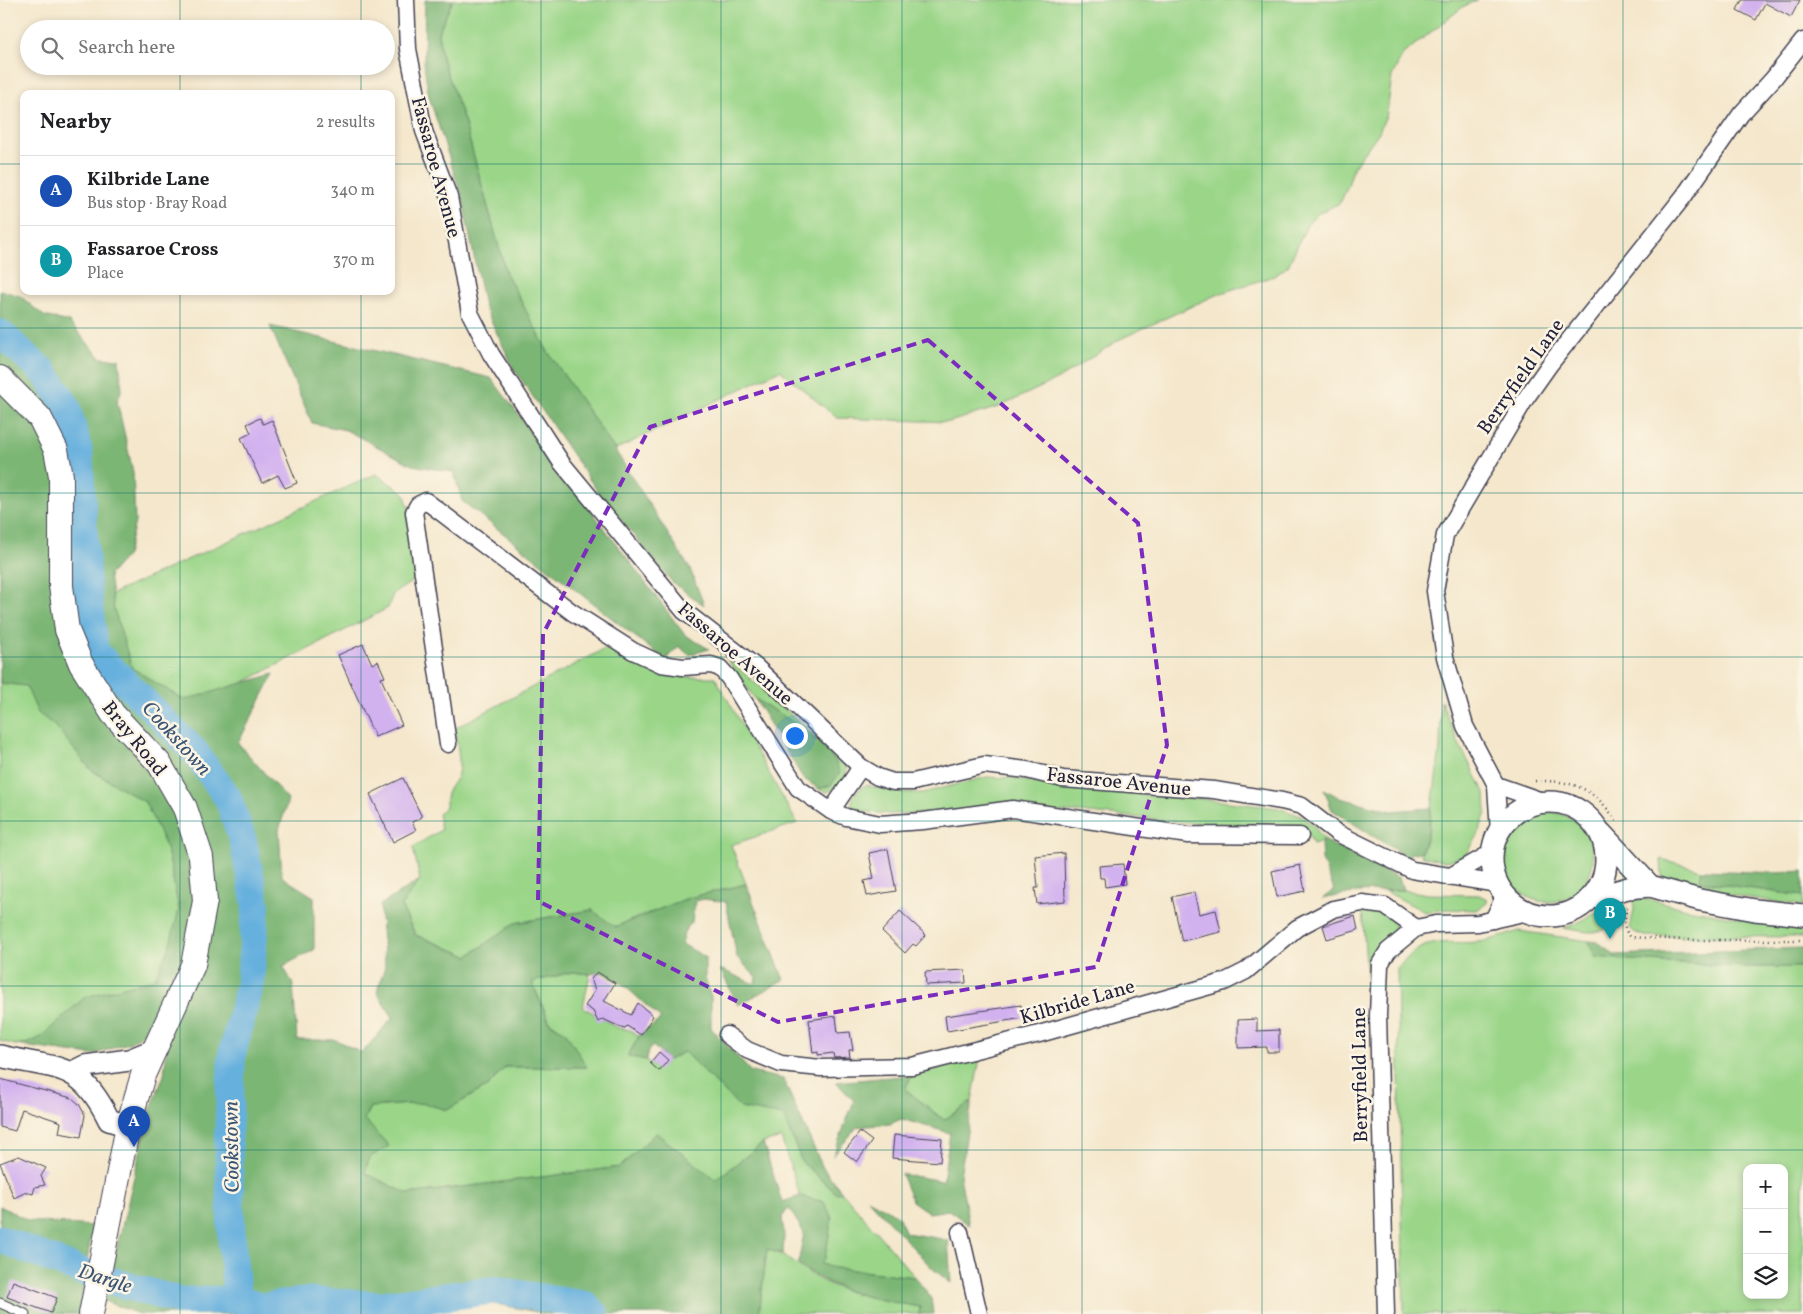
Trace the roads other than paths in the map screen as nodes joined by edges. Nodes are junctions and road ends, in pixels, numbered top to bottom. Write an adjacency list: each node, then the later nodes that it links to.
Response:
1 (406, 0): 5 (street, Fassaroe Avenue)
2 (1803, 41): 6 (street, Berryfield Lane)
3 (0, 378): 22 (main road, Bray Road)
4 (448, 744): 8 (street)
5 (861, 767): 8 (street); 13 (street, Fassaroe Avenue)
6 (1496, 785): 7 (street); 10 (street, Berryfield Lane)
7 (1545, 802): 9 (street); 10 (street)
8 (830, 811): 11 (street)
9 (1599, 831): 14 (street); 16 (street)
10 (1499, 832): 12 (street)
11 (1300, 836)
12 (1492, 852): 13 (street); 15 (street)
13 (1449, 877): 15 (street, Fassaroe Avenue)
14 (1650, 886): 16 (street); 18 (street)
15 (1501, 889): 17 (street); 19 (street)
16 (1589, 899): 17 (street)
17 (1528, 912): 19 (street)
18 (1803, 915)
19 (1493, 920): 20 (street)
20 (1416, 928): 21 (street, Kilbride Lane); 31 (street, Berryfield Lane)
21 (727, 1035)
22 (156, 1049): 24 (street); 25 (main road, Bray Road)
23 (0, 1056): 24 (street)
24 (73, 1072): 25 (street)
25 (128, 1126): 28 (main road, Bray Road)
26 (960, 1232): 30 (street)
27 (0, 1303): 29 (lane)
28 (93, 1304)
29 (25, 1314)
30 (979, 1314)
31 (1386, 1314)

